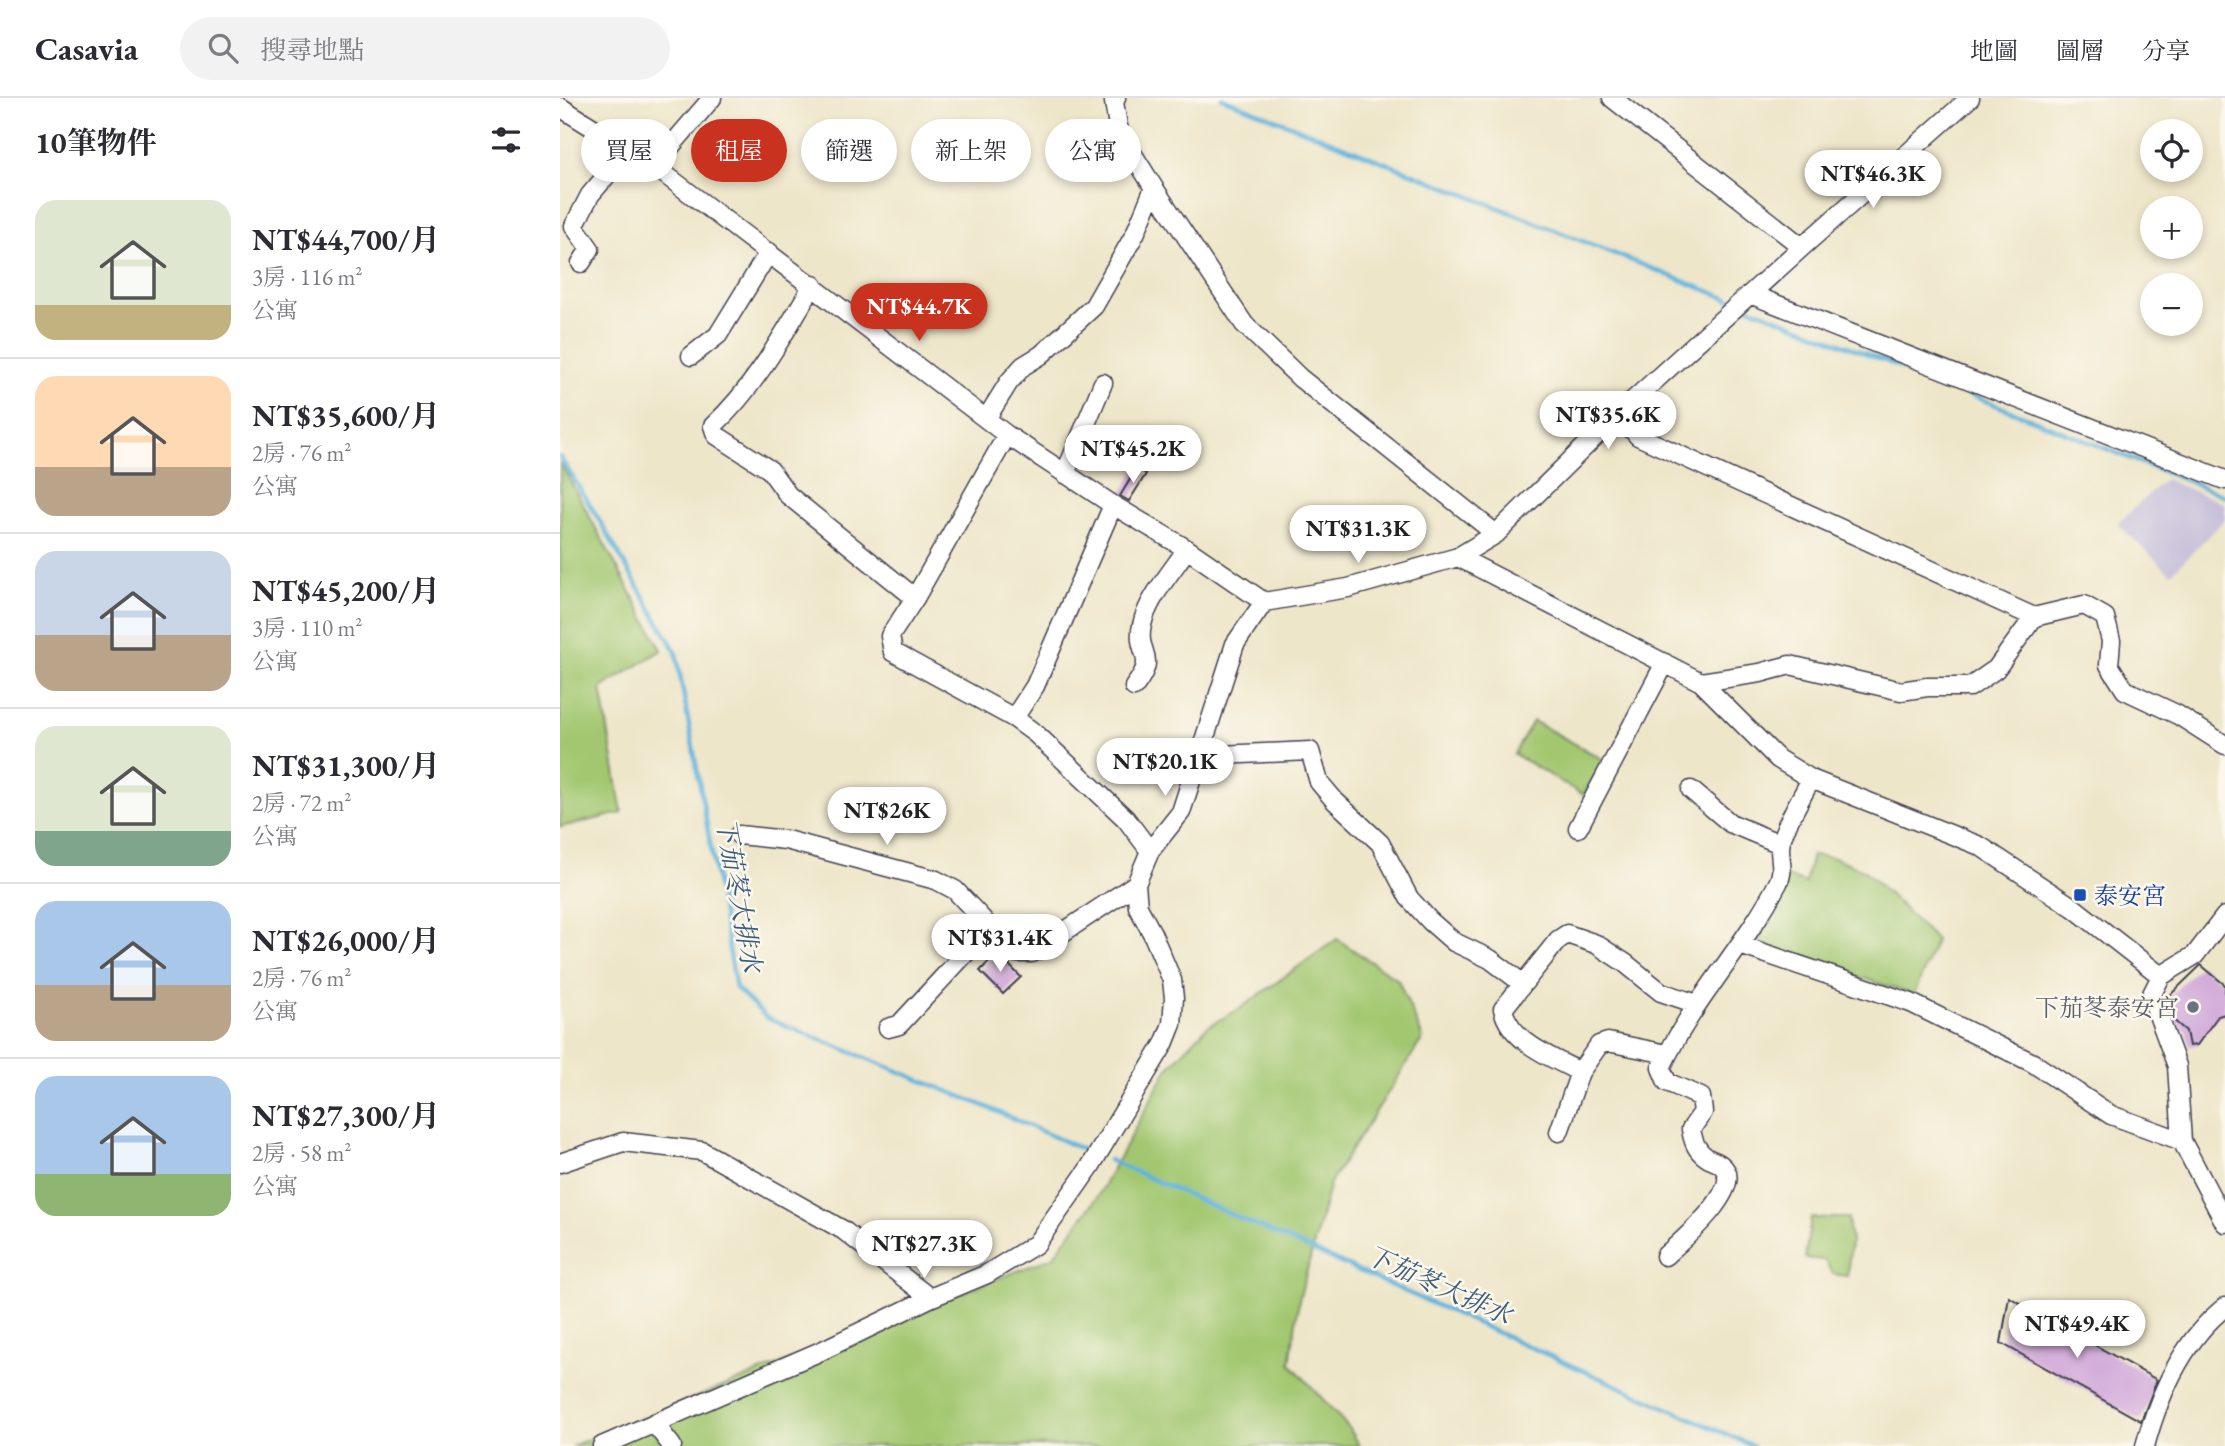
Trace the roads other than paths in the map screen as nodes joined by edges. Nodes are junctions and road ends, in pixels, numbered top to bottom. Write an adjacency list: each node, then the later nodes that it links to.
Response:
1 (712, 98): 7 (street)
2 (1116, 98): 10 (street)
3 (1612, 98): 11 (street)
4 (1970, 98): 11 (street)
5 (560, 107): 6 (street)
6 (581, 120)
7 (677, 139)
8 (601, 182): 13 (street)
9 (675, 182): 12 (street)
10 (1154, 188): 19 (street); 24 (street)
11 (1802, 247): 15 (street)
12 (769, 252): 14 (street); 16 (street)
13 (581, 263)
14 (813, 285): 19 (street); 27 (street)
15 (1750, 294): 18 (street); 22 (street)
16 (691, 356)
17 (1103, 383): 21 (street)
18 (1618, 414): 24 (street); 29 (street)
19 (986, 419): 20 (street)
20 (1007, 435): 21 (street); 27 (street)
21 (1065, 474): 23 (street)
22 (2225, 481)
23 (1113, 505): 25 (street); 33 (street)
24 (1496, 534): 26 (street)
25 (1187, 550): 28 (street); 32 (street)
26 (1458, 557): 28 (street); 30 (street)
27 (915, 598): 33 (street)
28 (1264, 602): 35 (street)
29 (2035, 617): 31 (street); 34 (street)
30 (1665, 663): 31 (street); 38 (street)
31 (1701, 681): 36 (street)
32 (1134, 687)
33 (1014, 718): 41 (street)
34 (2225, 745)
35 (1198, 756): 41 (street); 47 (street)
36 (1811, 779): 40 (street); 46 (street)
37 (1691, 790): 40 (street)
38 (1578, 828)
39 (739, 835): 44 (street)
40 (1780, 844): 45 (street)
41 (1150, 851): 42 (street)
42 (1136, 884): 44 (street); 57 (street)
43 (2225, 916): 46 (street)
44 (987, 930): 49 (street)
45 (1741, 945): 48 (street); 53 (street)
46 (2161, 976): 53 (street)
47 (1522, 983): 48 (street); 51 (street)
48 (1697, 1004): 50 (street)
49 (888, 1028)
50 (1667, 1055): 51 (street); 56 (street)
51 (1580, 1072): 52 (street)
52 (1559, 1132)
53 (2182, 1141): 55 (street)
54 (560, 1163): 57 (street)
55 (2225, 1223)
56 (1665, 1256)
57 (930, 1298): 59 (street)
58 (2225, 1307): 62 (street)
59 (654, 1423): 60 (street); 61 (street)
60 (602, 1446)
61 (672, 1446)
62 (2145, 1446)

